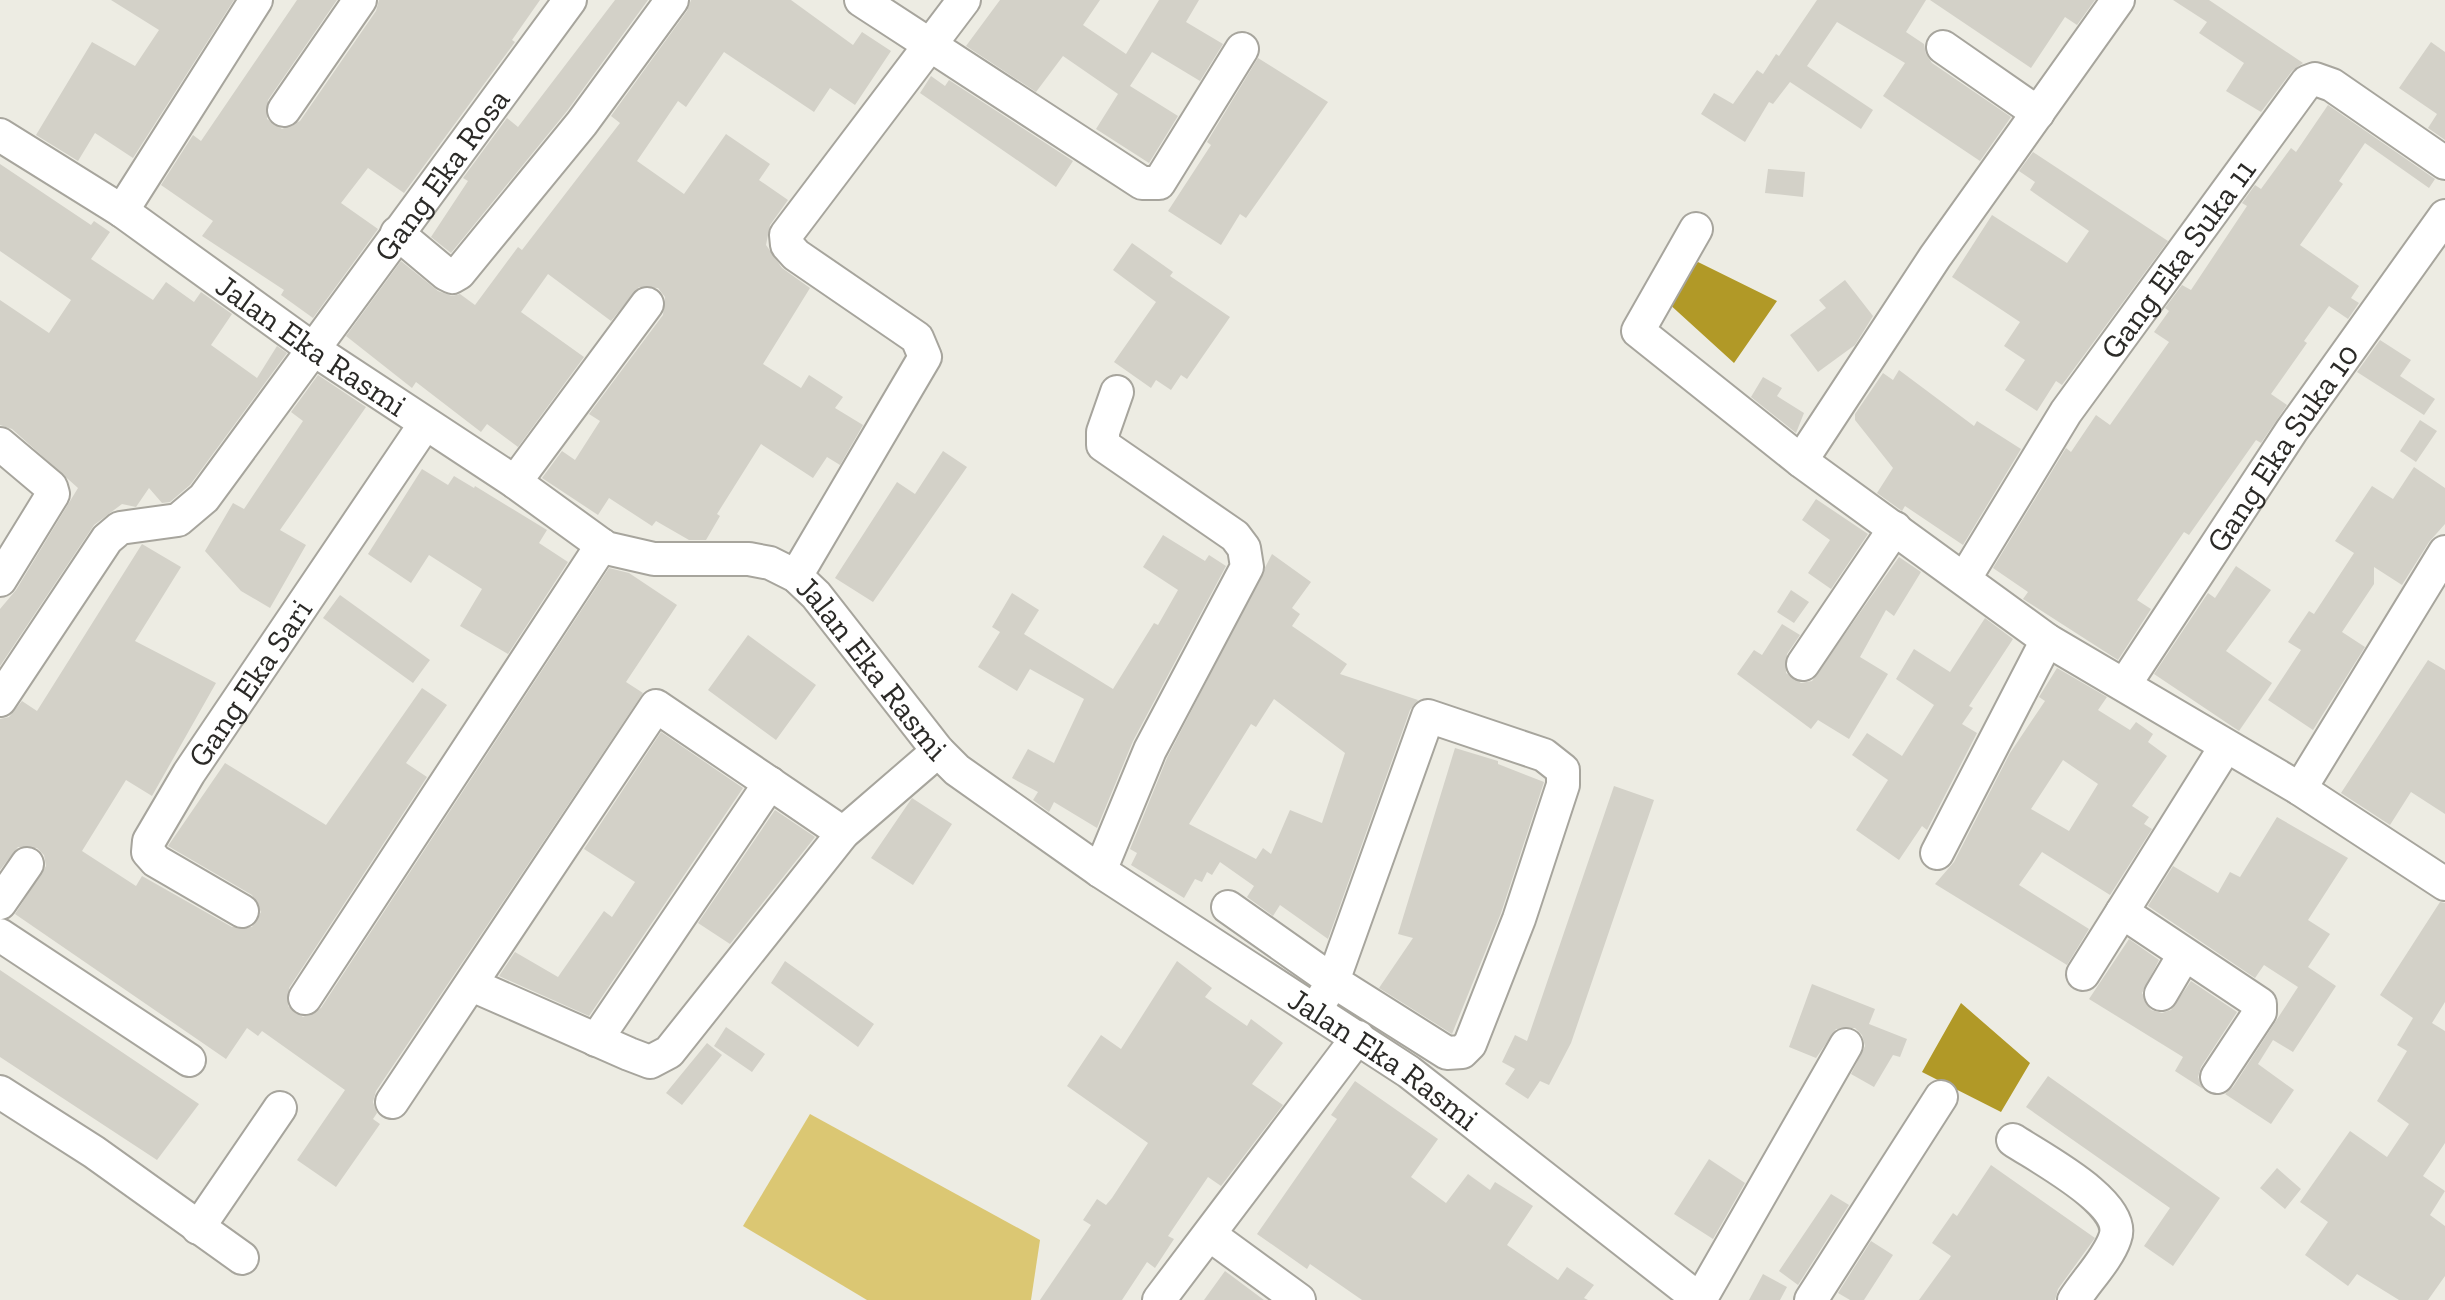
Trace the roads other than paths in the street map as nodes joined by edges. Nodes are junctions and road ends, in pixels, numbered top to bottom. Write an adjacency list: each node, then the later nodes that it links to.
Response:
1 (256, 0): 15 (street)
2 (360, 0): 11 (street)
3 (570, 0): 18 (street, Gang Eka Rosa)
4 (672, 0): 18 (street)
5 (861, 0): 8 (street)
6 (964, 0): 8 (street)
7 (2118, 0): 12 (street)
8 (931, 46): 10 (street); 29 (street)
9 (1943, 47): 12 (street)
10 (1242, 49)
11 (284, 110)
12 (2038, 113): 24 (street)
13 (0, 135): 15 (street, Jalan Eka Rasmi)
14 (2445, 163): 30 (street, Gang Eka Suka 11)
15 (122, 211): 20 (street, Jalan Eka Rasmi)
16 (2445, 216): 34 (street, Gang Eka Suka 10)
17 (1696, 229): 24 (street)
18 (397, 233): 20 (street, Gang Eka Rosa)
19 (647, 304): 25 (street)
20 (313, 349): 22 (street, Jalan Eka Rasmi); 35 (street, Gang Eka Rosa)
21 (1117, 392): 43 (street)
22 (425, 424): 25 (street, Jalan Eka Rasmi); 47 (street, Gang Eka Sari)
23 (0, 444): 31 (street)
24 (1801, 461): 26 (street)
25 (515, 482): 27 (street, Jalan Eka Rasmi)
26 (1895, 528): 30 (street); 33 (street)
27 (602, 545): 29 (street, Jalan Eka Rasmi); 55 (street)
28 (2445, 552): 39 (street)
29 (796, 576): 37 (street, Jalan Eka Rasmi)
30 (1965, 578): 32 (street)
31 (0, 580)
32 (2047, 640): 34 (street); 41 (street)
33 (1803, 664)
34 (2125, 684): 36 (street)
35 (0, 700)
36 (2226, 746): 39 (street); 48 (street)
37 (938, 751): 40 (street); 43 (street, Jalan Eka Rasmi)
38 (770, 783): 40 (street); 53 (street); 58 (street)
39 (2300, 789): 44 (street)
40 (843, 833): 58 (street)
41 (1937, 853)
42 (27, 864): 45 (street)
43 (1100, 871): 56 (street, Jalan Eka Rasmi)
44 (2445, 884)
45 (0, 903)
46 (1228, 907): 52 (street)
47 (242, 911)
48 (2122, 912): 50 (street); 51 (street)
49 (0, 935): 60 (street)
50 (2184, 955): 54 (street); 61 (street)
51 (2083, 974)
52 (1333, 981): 52 (street); 56 (street)
53 (472, 985): 58 (street); 64 (street)
54 (2161, 994)
55 (305, 998)
56 (1316, 1009): 57 (street, Jalan Eka Rasmi)
57 (1358, 1037): 68 (street); 72 (street, Jalan Eka Rasmi)
58 (596, 1040)
59 (1846, 1045): 72 (street)
60 (189, 1060)
61 (2217, 1077)
62 (0, 1092): 67 (street)
63 (1941, 1097): 73 (street)
64 (392, 1102)
65 (280, 1108): 67 (street)
66 (2013, 1140): 74 (street)
67 (198, 1228): 69 (street)
68 (1210, 1235): 70 (street); 71 (street)
69 (242, 1258)
70 (1159, 1300)
71 (1299, 1300)
72 (1700, 1300)
73 (1811, 1300)
74 (2074, 1300)

